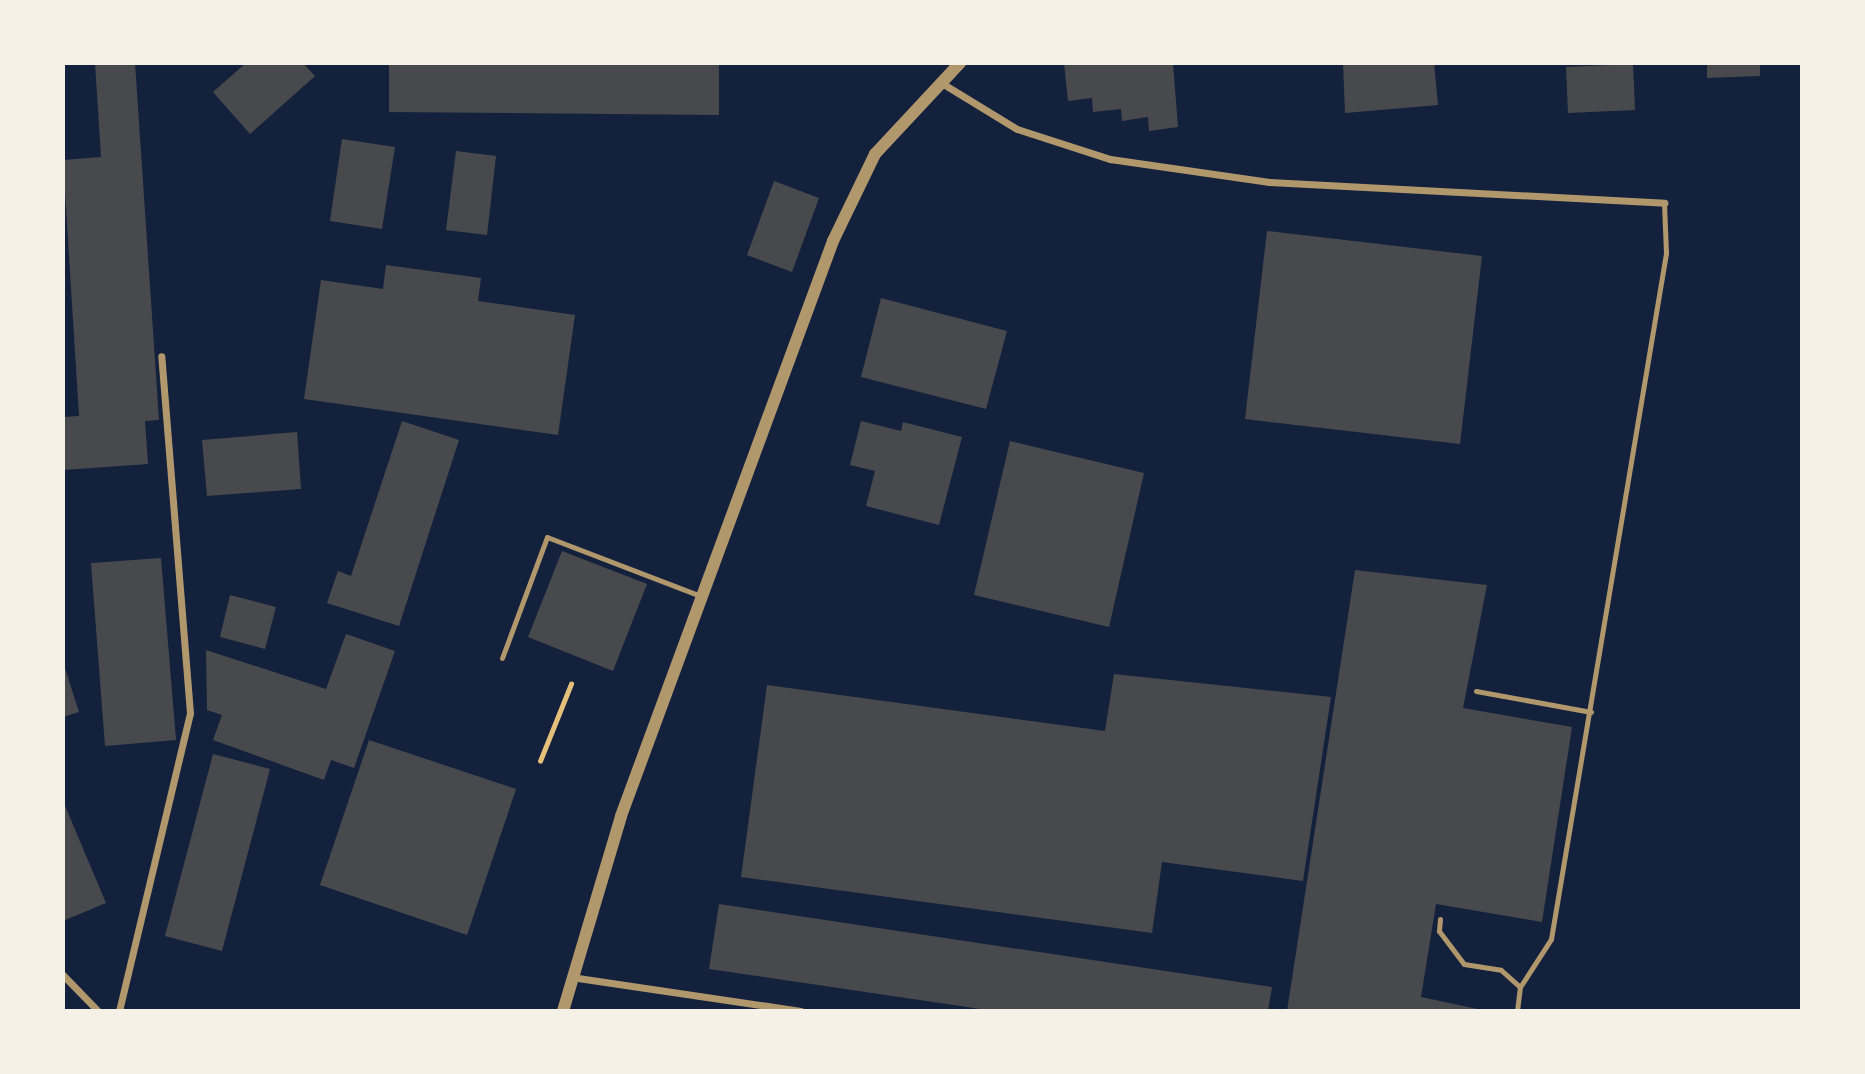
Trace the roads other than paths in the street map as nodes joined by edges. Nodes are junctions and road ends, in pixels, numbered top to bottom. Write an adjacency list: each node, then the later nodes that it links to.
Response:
1 (960, 63): 2 (street)
2 (939, 82): 3 (street); 5 (street)
3 (1664, 203): 8 (lane)
4 (161, 356): 14 (street)
5 (704, 597): 6 (lane); 11 (street)
6 (502, 658)
7 (1476, 691): 8 (lane)
8 (1591, 712): 12 (lane)
9 (1440, 919): 12 (lane)
10 (63, 975): 13 (street)
11 (570, 977): 15 (street); 16 (street)
12 (1520, 987): 17 (lane)
13 (98, 1011)
14 (119, 1011)
15 (563, 1011)
16 (800, 1011)
17 (1517, 1011)

